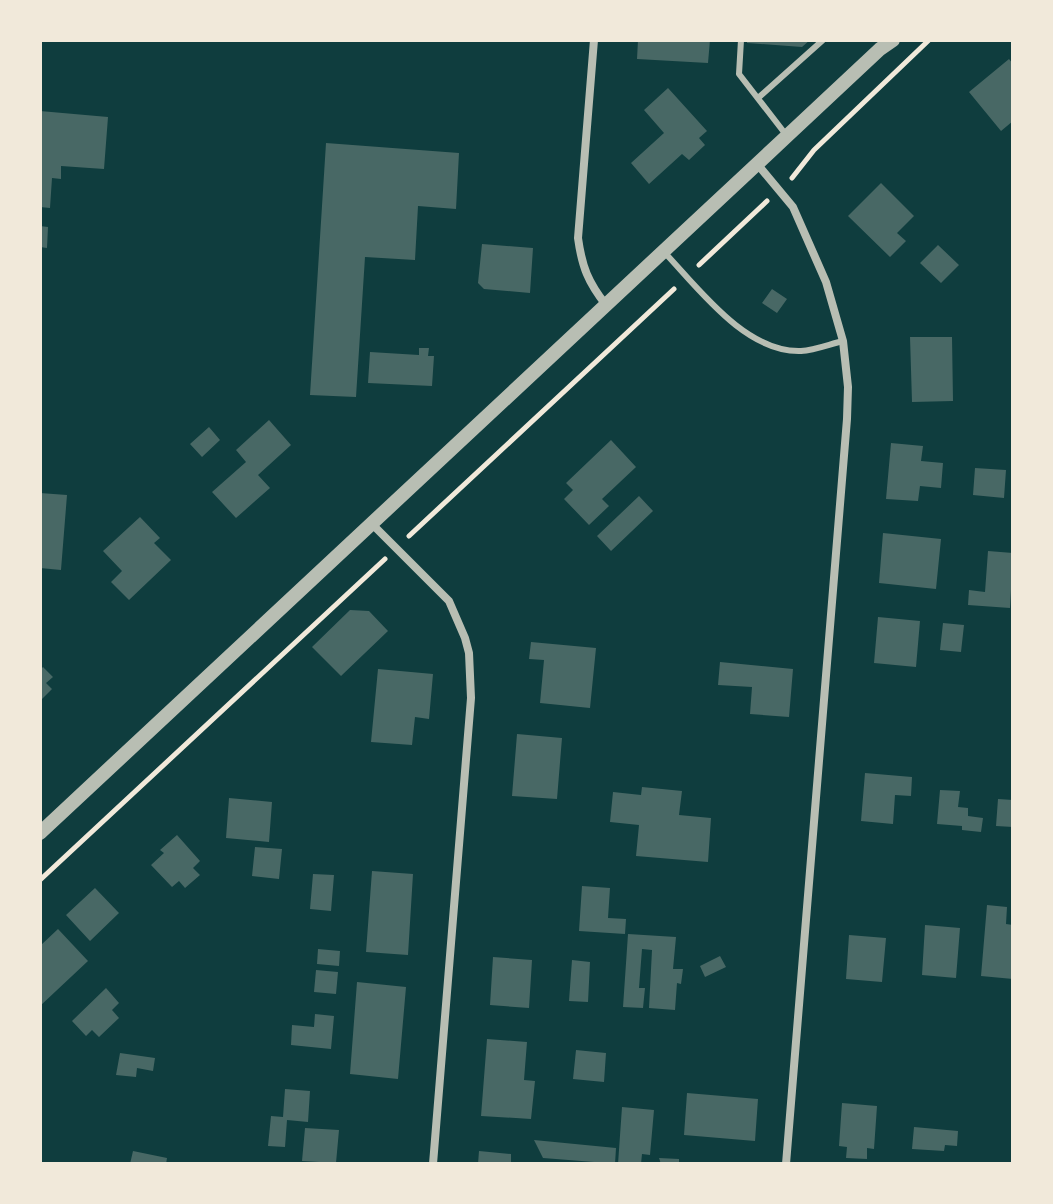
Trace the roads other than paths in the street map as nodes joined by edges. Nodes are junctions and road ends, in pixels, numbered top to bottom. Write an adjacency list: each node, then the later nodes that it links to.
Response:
1 (594, 40): 10 (street)
2 (741, 40): 6 (lane)
3 (823, 40): 6 (lane)
4 (893, 40): 5 (street)
5 (883, 45): 7 (street)
6 (758, 98): 7 (lane)
7 (787, 136): 8 (street)
8 (758, 165): 9 (street); 11 (street)
9 (664, 252): 10 (street); 11 (lane)
10 (606, 305): 12 (street)
11 (843, 341): 15 (street)
12 (372, 524): 13 (street); 14 (street)
13 (40, 833)
14 (433, 1164)
15 (786, 1164)

